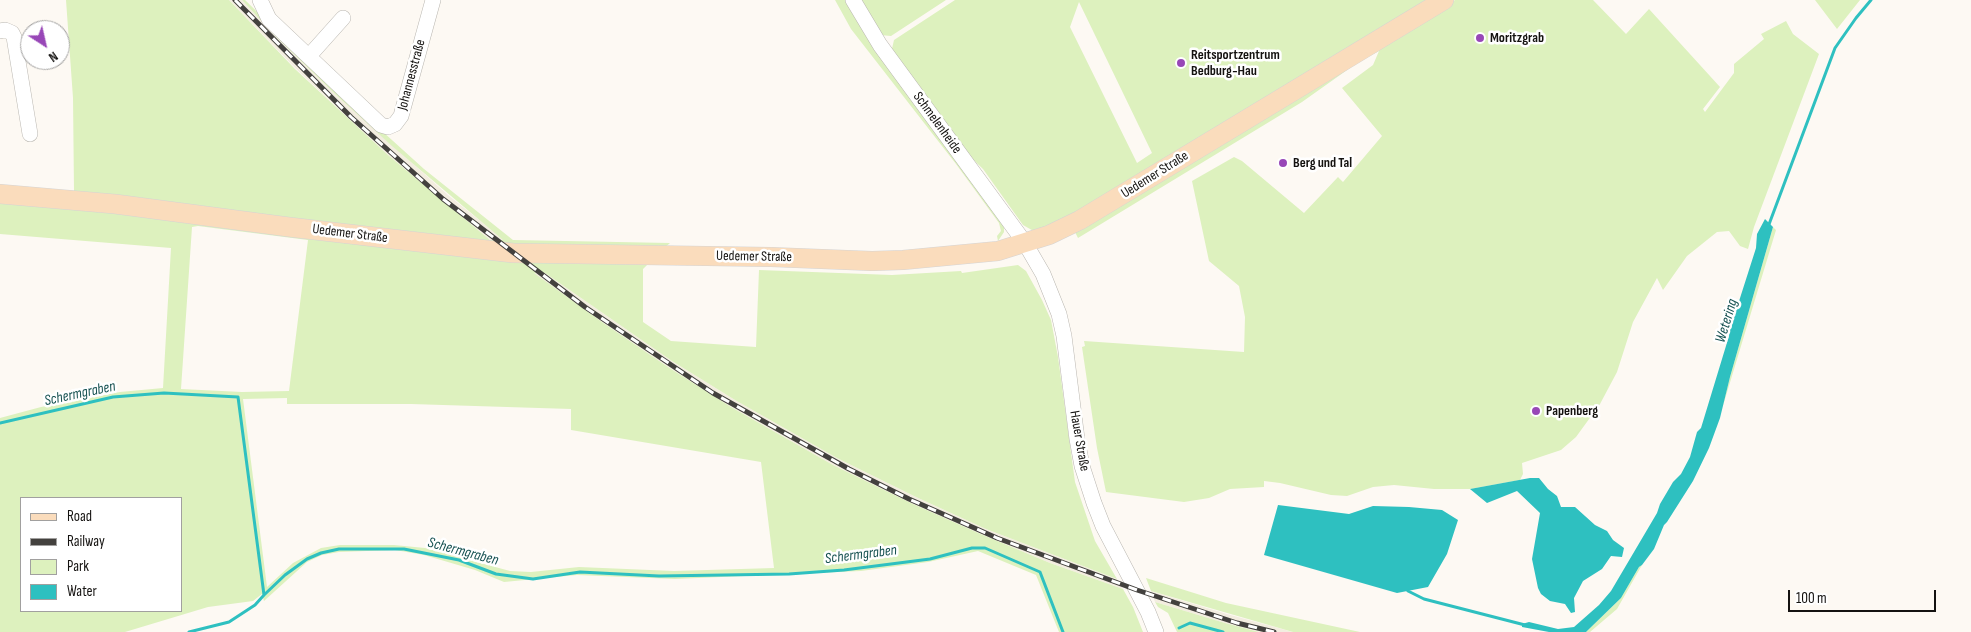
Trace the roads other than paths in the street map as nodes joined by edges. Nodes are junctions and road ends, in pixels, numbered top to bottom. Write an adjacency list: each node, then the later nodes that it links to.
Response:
1 (260, 0): 7 (street, Johannesstraße)
2 (432, 0): 7 (street, Johannesstraße)
3 (853, 0): 10 (street, Schmelenheide)
4 (1444, 0): 10 (main road, Uedemer Straße)
5 (343, 18): 7 (street)
6 (0, 31): 8 (street)
7 (309, 56)
8 (30, 134)
9 (0, 194): 10 (main road, Uedemer Straße)
10 (1025, 243): 11 (street, Hauer Straße)
11 (1156, 632)

